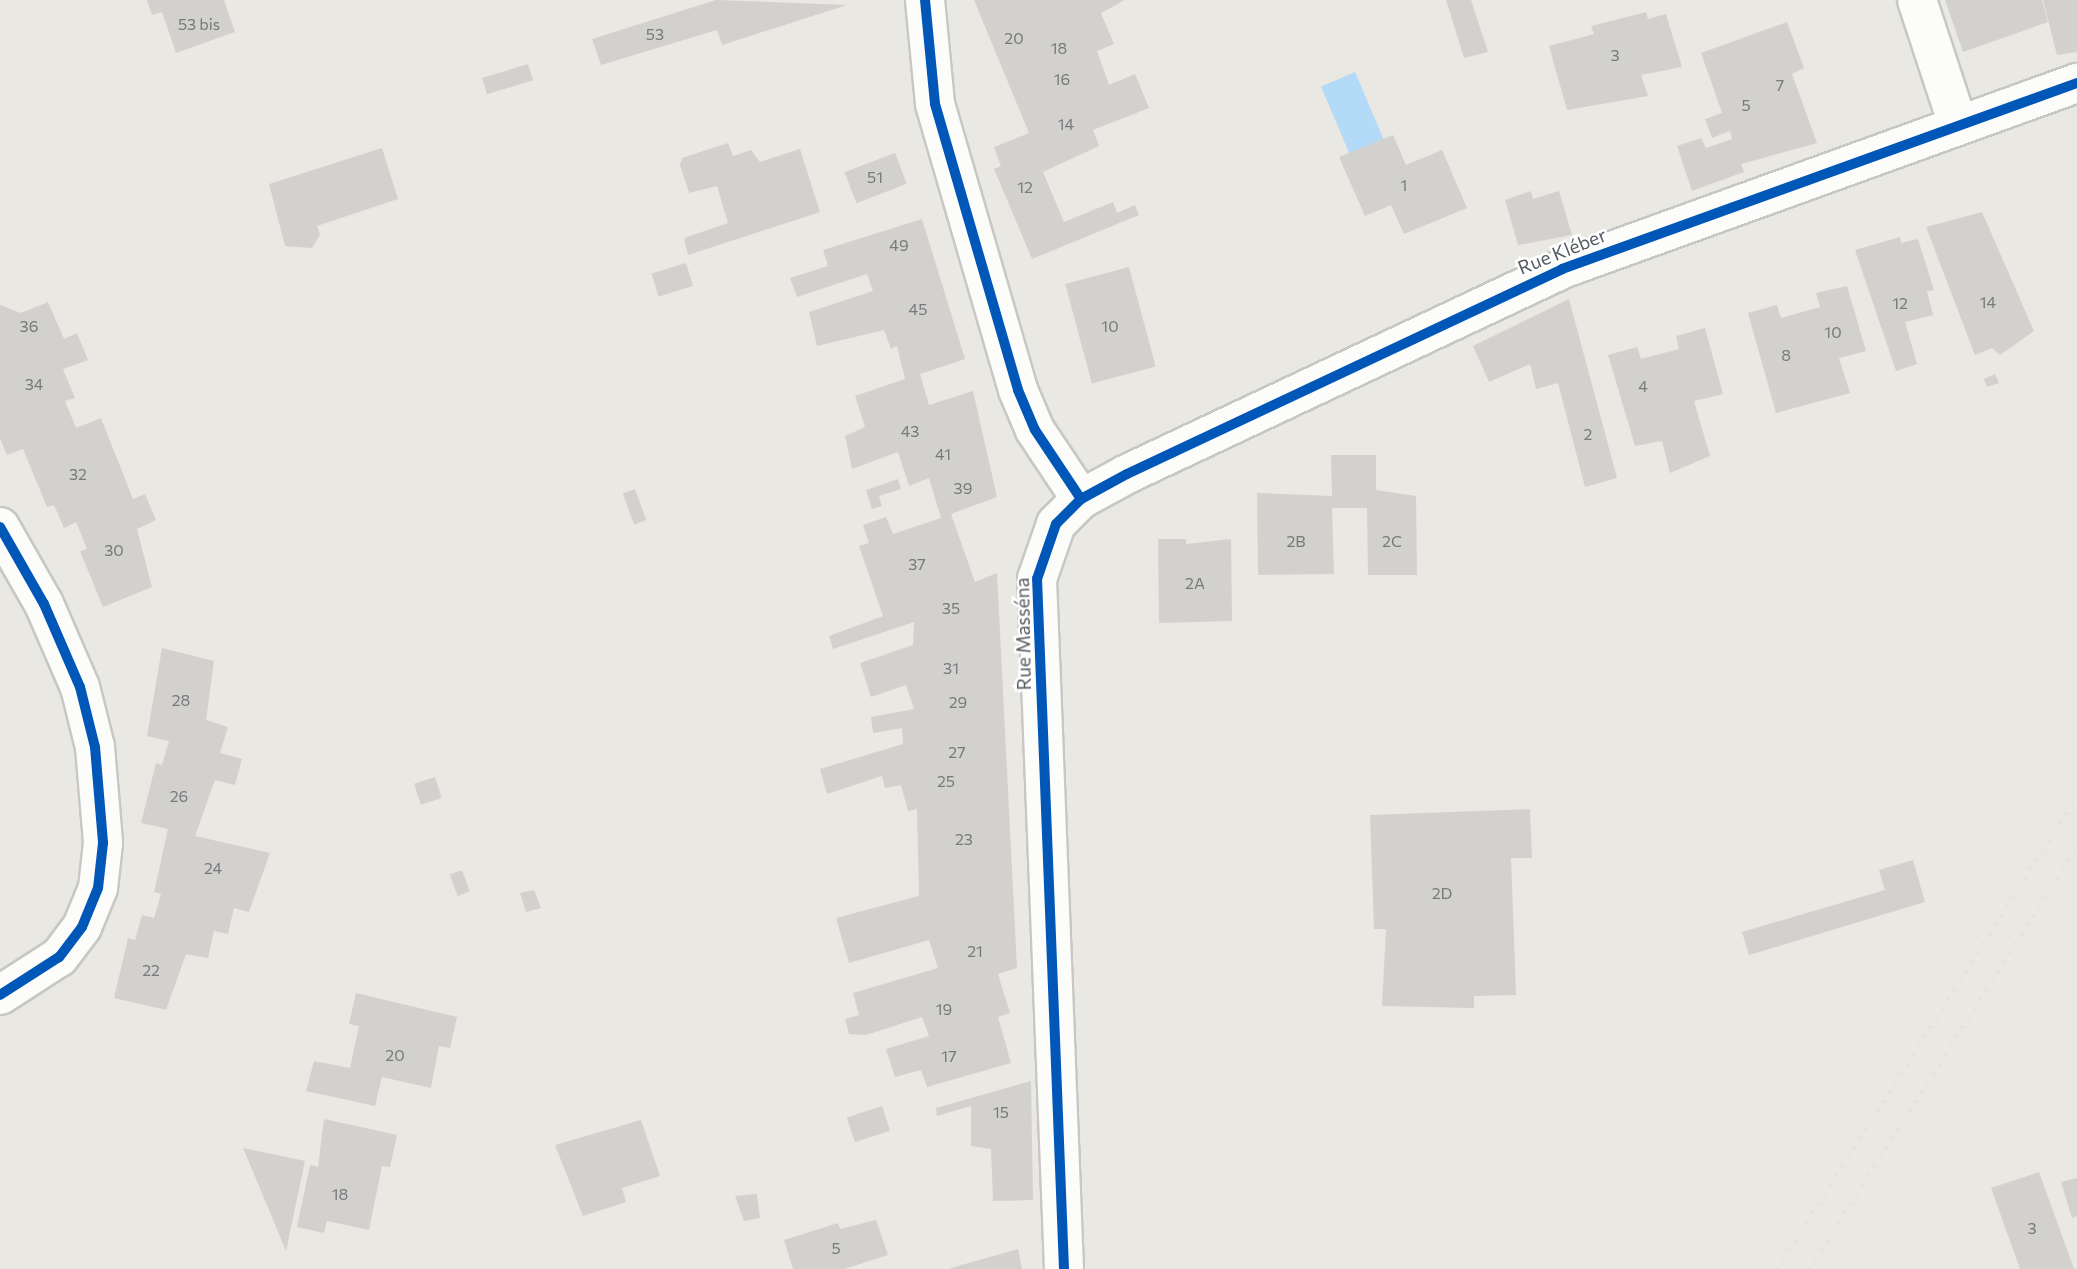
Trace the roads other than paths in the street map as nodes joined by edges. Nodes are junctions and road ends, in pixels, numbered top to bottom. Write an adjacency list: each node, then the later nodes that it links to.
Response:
1 (925, 0): 5 (street)
2 (1917, 0): 4 (street)
3 (2077, 83): 4 (street, Rue Kléber)
4 (1957, 122): 5 (street, Rue Kléber)
5 (1081, 499): 8 (street, Rue Masséna)
6 (0, 527): 7 (street)
7 (0, 995)
8 (1063, 1269)

